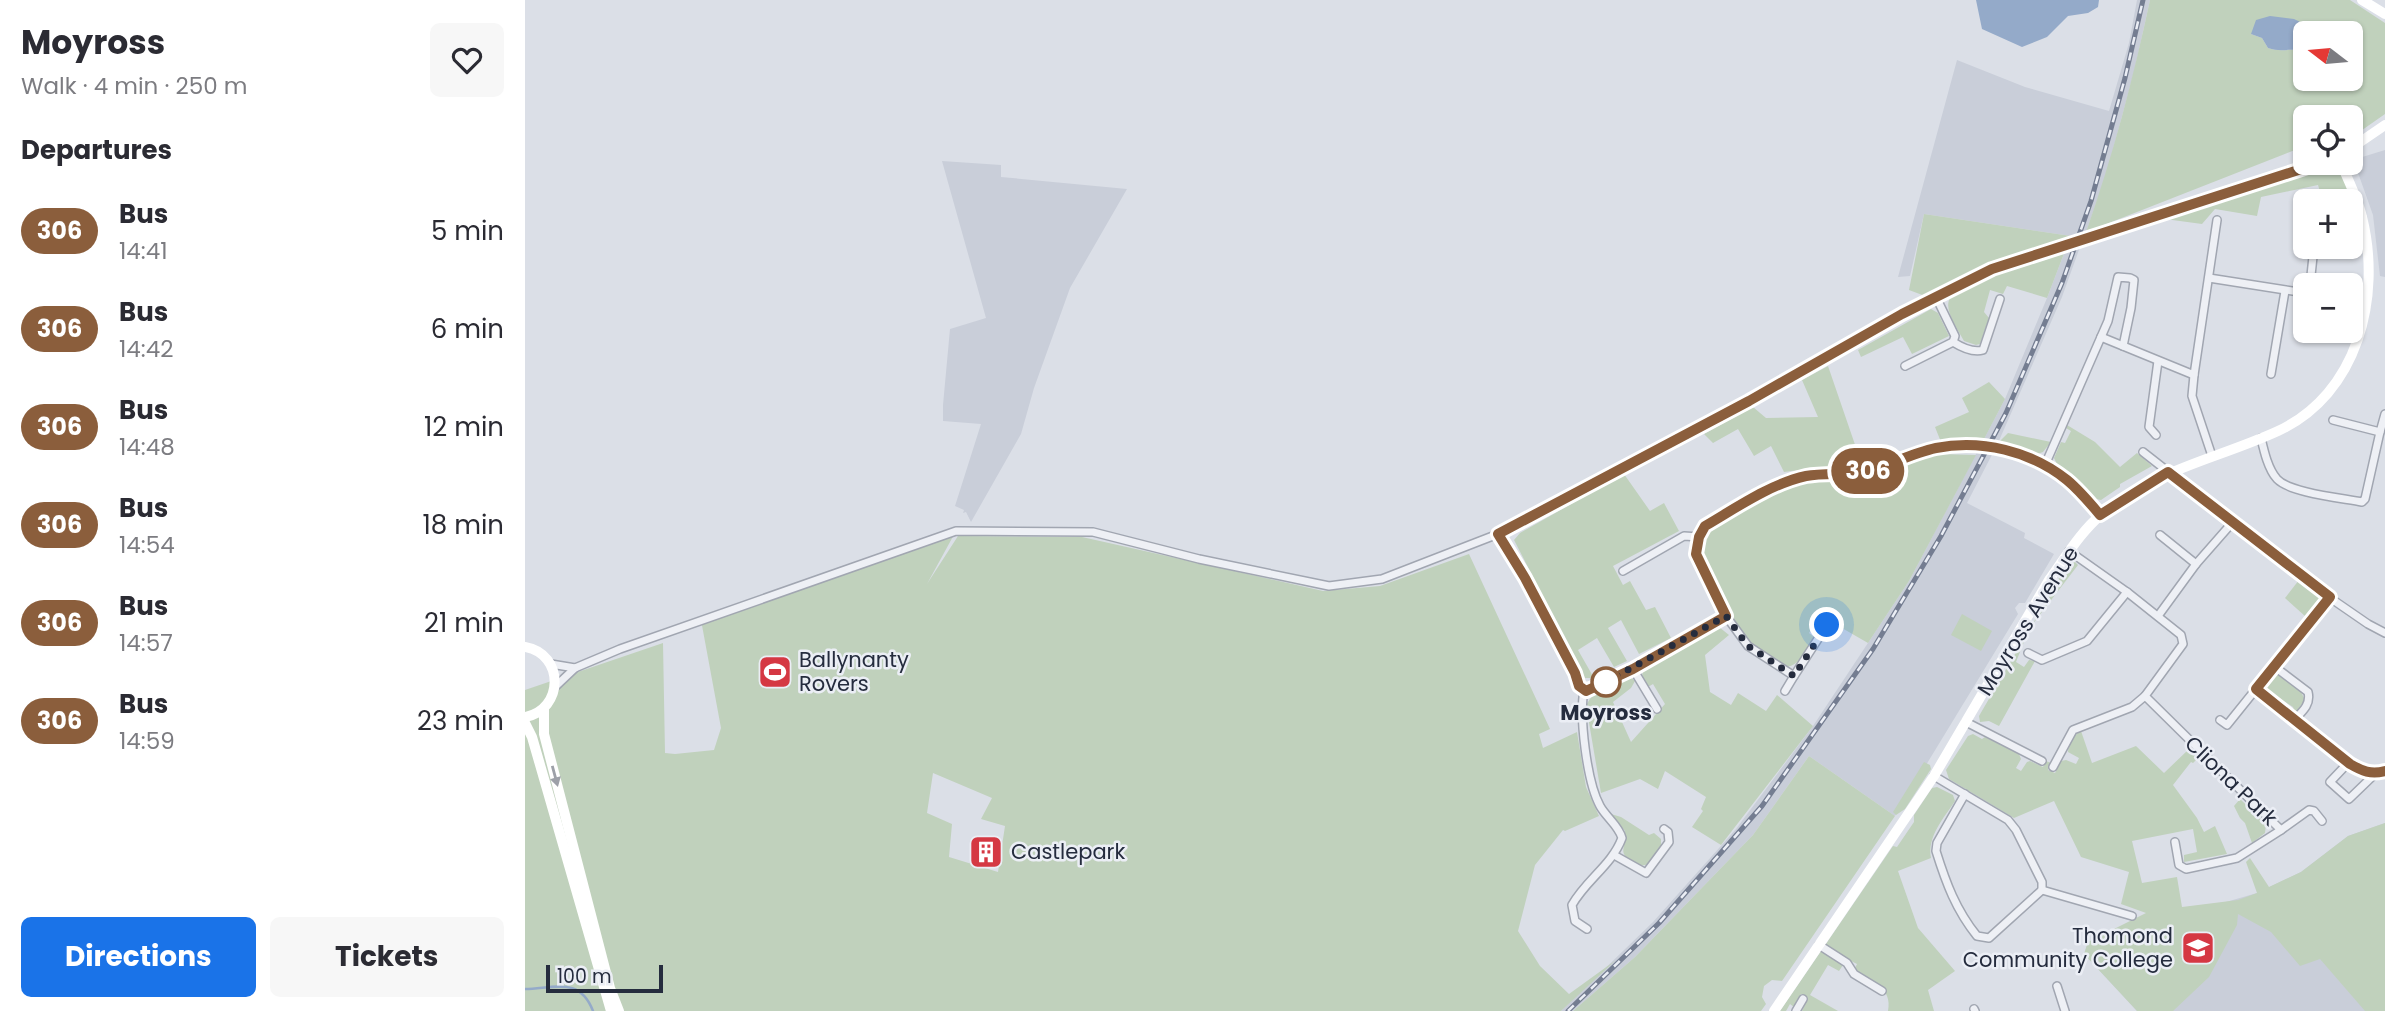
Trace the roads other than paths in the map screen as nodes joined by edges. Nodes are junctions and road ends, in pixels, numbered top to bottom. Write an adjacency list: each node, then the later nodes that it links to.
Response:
1 (2362, 0): 2 (street)
2 (2385, 14)
3 (2385, 125): 4 (street)
4 (2363, 140)
5 (2293, 172): 8 (street)
6 (2346, 175): 16 (street, Moyross Avenue)
7 (2217, 220): 10 (street)
8 (2093, 237)
9 (2051, 249): 13 (street)
10 (2209, 278): 11 (street); 23 (street)
11 (2285, 291): 12 (street); 22 (street)
12 (2293, 292)
13 (1935, 297): 18 (street); 35 (street)
14 (2000, 299): 18 (street)
15 (2363, 304): 16 (street)
16 (2366, 304): 28 (street, Moyross Avenue)
17 (2101, 337): 19 (street); 19 (street); 31 (street)
18 (1953, 342): 21 (street)
19 (2123, 346): 20 (street)
20 (2158, 362): 23 (street); 27 (street)
21 (1905, 366)
22 (2271, 374)
23 (2195, 375): 30 (street)
24 (2385, 414): 26 (street)
25 (2333, 420): 26 (street)
26 (2380, 432): 28 (street)
27 (2156, 435)
28 (2261, 438): 30 (street, Moyross Avenue)
29 (2143, 452): 32 (street)
30 (2212, 456): 32 (street, Moyross Avenue)
31 (2045, 465): 33 (street); 37 (street, bridge)
32 (2168, 472): 33 (street, Moyross Avenue); 34 (street)
33 (2100, 515): 38 (street, Moyross Avenue)
34 (2232, 523): 39 (street); 42 (street)
35 (1498, 534): 50 (street); 56 (street)
36 (2160, 536): 39 (street)
37 (1699, 537): 40 (street); 43 (street)
38 (2069, 551): 41 (street); 64 (street, Moyross Avenue)
39 (2196, 564): 44 (street)
40 (1623, 571)
41 (2127, 592): 44 (street); 48 (street)
42 (2330, 597): 46 (street); 51 (street)
43 (1726, 616): 52 (street); 53 (street)
44 (2158, 616): 58 (street)
45 (1827, 625): 53 (street)
46 (2385, 633)
47 (525, 647): 49 (street)
48 (2028, 653)
49 (551, 664): 50 (street); 54 (street)
50 (575, 667): 54 (street)
51 (2275, 667): 55 (street); 62 (street)
52 (1633, 669): 56 (street); 60 (street)
53 (1794, 676): 57 (street)
54 (556, 686): 59 (street)
55 (2256, 689): 62 (street); 63 (street)
56 (1584, 690): 77 (street)
57 (1786, 691)
58 (2145, 696): 68 (street); 75 (street, Cliona Park)
59 (544, 709): 61 (street); 86 (street, one-way to 86)
60 (1657, 709)
61 (525, 717)
62 (2295, 719): 67 (street)
63 (2220, 720)
64 (1966, 722): 66 (street); 71 (street, Moyross Avenue)
65 (525, 723): 85 (street)
66 (2042, 761)
67 (2349, 763): 70 (street); 70 (street)
68 (2053, 767)
69 (2385, 771): 70 (street)
70 (2375, 774)
71 (1934, 776): 72 (street); 81 (street, Moyross Avenue)
72 (1965, 794): 78 (street); 78 (street)
73 (2322, 821): 75 (street)
74 (1664, 829): 77 (street)
75 (2281, 830): 76 (street, Cliona Park)
76 (2175, 842)
77 (1614, 855): 80 (street)
78 (2042, 890): 79 (street)
79 (2132, 916)
80 (1587, 929)
81 (1819, 945): 83 (street); 87 (street, Moyross Avenue)
82 (2057, 986): 89 (street)
83 (1882, 991)
84 (1803, 999): 88 (street)
85 (611, 1011)
86 (619, 1011)
87 (1774, 1011)
88 (1796, 1011)
89 (2065, 1011)

